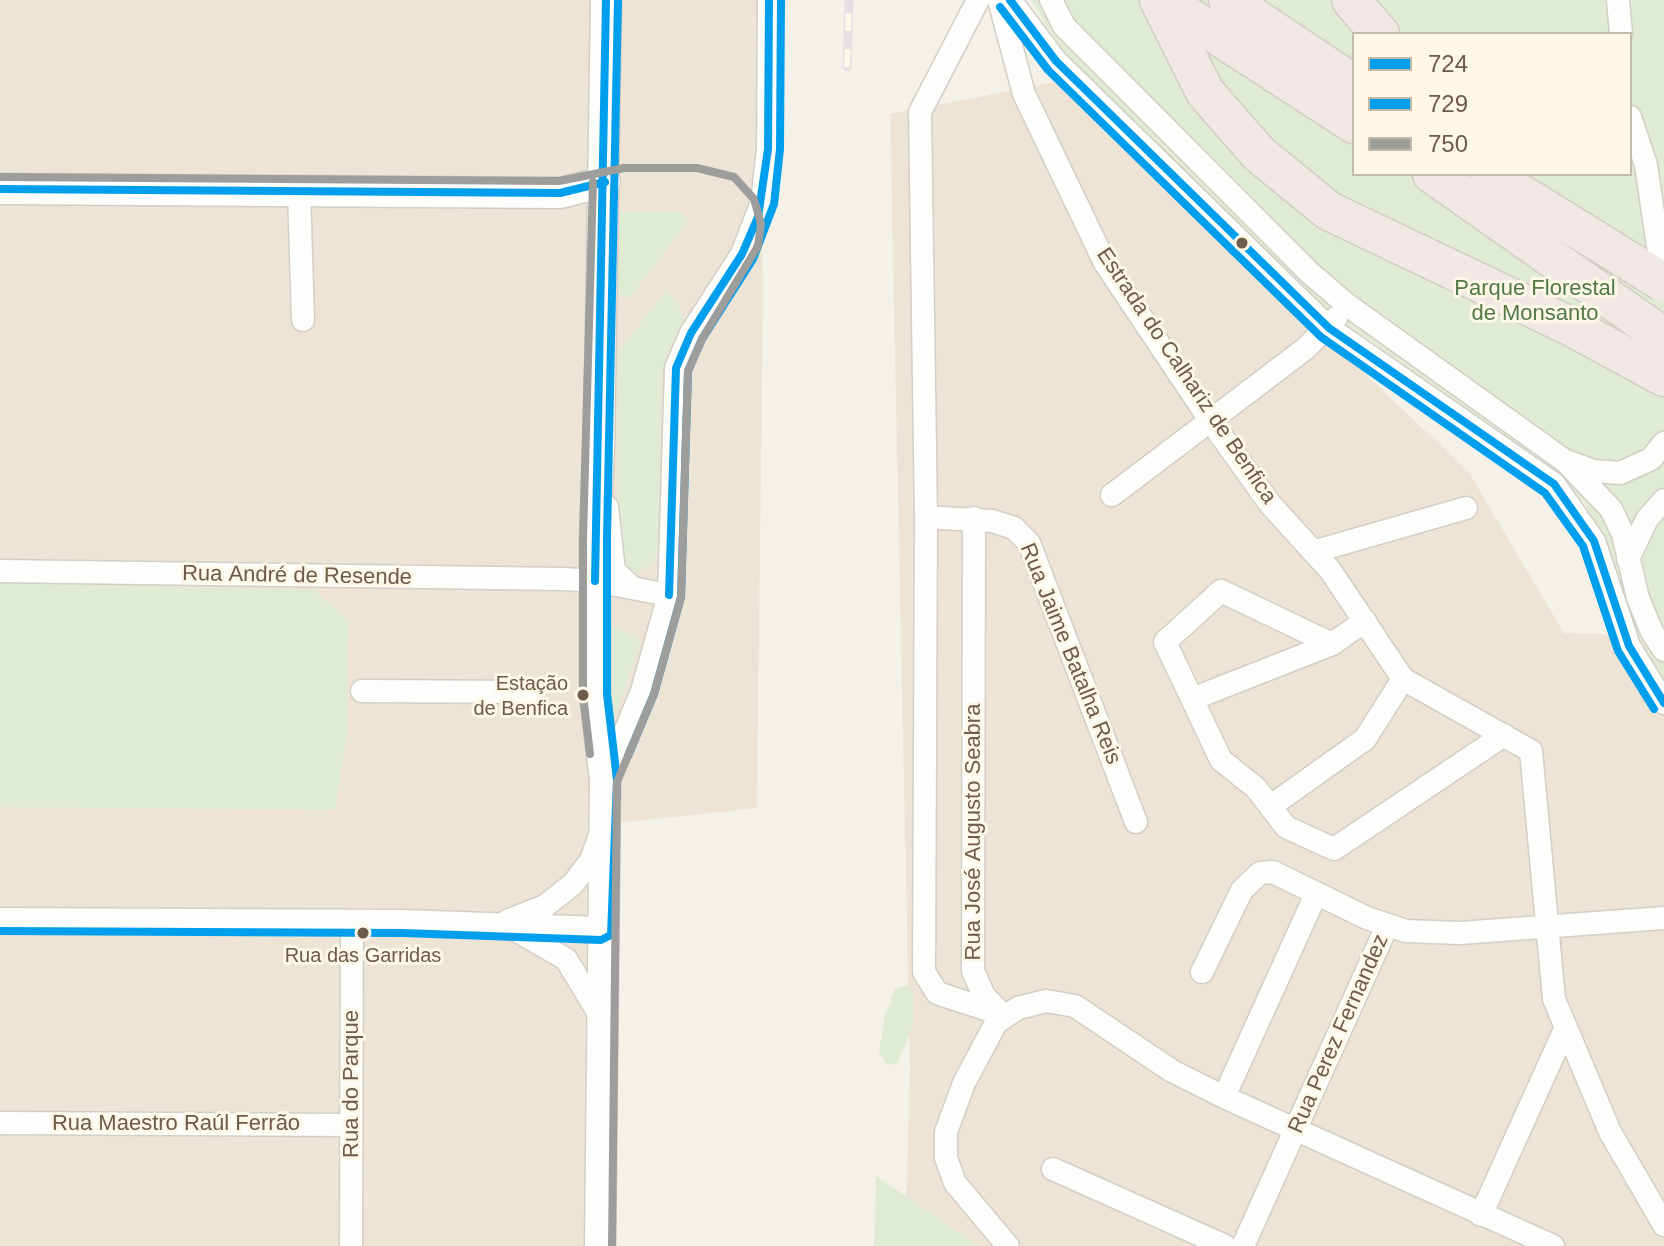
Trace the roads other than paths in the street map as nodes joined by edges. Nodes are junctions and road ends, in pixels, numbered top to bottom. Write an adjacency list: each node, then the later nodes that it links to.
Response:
1 (606, 0): 17 (street)
2 (769, 0): 41 (street)
3 (978, 0): 34 (street)
4 (999, 0): 27 (street, Estrada do Calhariz de Benfica)
5 (1010, 0): 25 (street)
6 (1051, 0): 23 (street)
7 (1161, 0): 14 (highway); 26 (highway)
8 (1228, 0): 13 (highway)
9 (1351, 0): 11 (highway)
10 (1618, 0): 12 (street)
11 (1378, 32)
12 (1621, 32)
13 (1352, 83)
14 (1352, 123)
15 (1632, 123): 22 (street)
16 (1440, 176): 19 (highway)
17 (605, 182): 21 (street); 29 (street)
18 (1519, 186): 19 (highway); 22 (highway)
19 (1481, 187): 26 (highway)
20 (0, 189): 21 (street)
21 (299, 191): 24 (street)
22 (1657, 280)
23 (1346, 304): 25 (street); 30 (street)
24 (303, 320)
25 (1329, 328): 27 (street); 49 (street)
26 (1658, 354)
27 (1210, 420): 31 (street); 36 (street, Estrada do Calhariz de Benfica)
28 (1664, 443): 30 (street)
29 (599, 449): 39 (street); 40 (street)
30 (1565, 461): 37 (street)
31 (1112, 495)
32 (1664, 500): 37 (street)
33 (1466, 508): 36 (street)
34 (926, 517): 35 (street); 64 (street)
35 (974, 518): 54 (street, Rua Jaime Batalha Reis); 64 (street, Rua José Augusto Seabra)
36 (1316, 551): 42 (street, Estrada do Calhariz de Benfica)
37 (1628, 559): 44 (street)
38 (0, 571): 39 (street, Rua André de Resende)
39 (595, 581): 40 (street, Rua André de Resende); 51 (street)
40 (633, 588): 41 (street, Rua André de Resende)
41 (669, 595): 51 (street)
42 (1365, 621): 43 (street); 45 (street, Estrada do Calhariz de Benfica)
43 (1332, 644): 48 (street); 48 (street)
44 (1664, 650)
45 (1403, 679): 50 (street, Estrada do Calhariz de Benfica); 52 (street)
46 (362, 691): 47 (street)
47 (530, 692)
48 (1192, 699): 52 (street)
49 (1664, 703)
50 (1504, 735): 52 (street); 62 (street, Estrada do Calhariz de Benfica)
51 (605, 780): 53 (street)
52 (1271, 806)
53 (605, 819): 59 (street); 61 (street)
54 (1136, 822)
55 (1316, 894): 60 (street); 63 (street); 67 (street)
56 (1664, 918): 62 (street, Rua Perez Fernandez)
57 (0, 919): 58 (street)
58 (352, 922): 59 (street); 69 (street, Rua do Parque)
59 (502, 923): 61 (street); 65 (street)
60 (1387, 926): 62 (street, Rua Perez Fernandez); 70 (street, Rua Perez Fernandez)
61 (601, 928): 65 (street)
62 (1548, 928): 66 (street)
63 (1202, 972)
64 (1004, 1015): 67 (street); 76 (street)
65 (601, 1017): 75 (street)
66 (1566, 1027): 72 (street); 73 (street)
67 (1224, 1097): 70 (street)
68 (0, 1123): 69 (street, Rua Maestro Raúl Ferrão)
69 (351, 1125): 74 (street, Rua do Parque)
70 (1296, 1130): 72 (street); 78 (street, Rua Perez Fernandez)
71 (1053, 1169): 77 (street)
72 (1481, 1215): 79 (street)
73 (1664, 1225)
74 (351, 1246)
75 (600, 1246)
76 (1008, 1246)
77 (1225, 1246)
78 (1243, 1246)
79 (1553, 1246)

